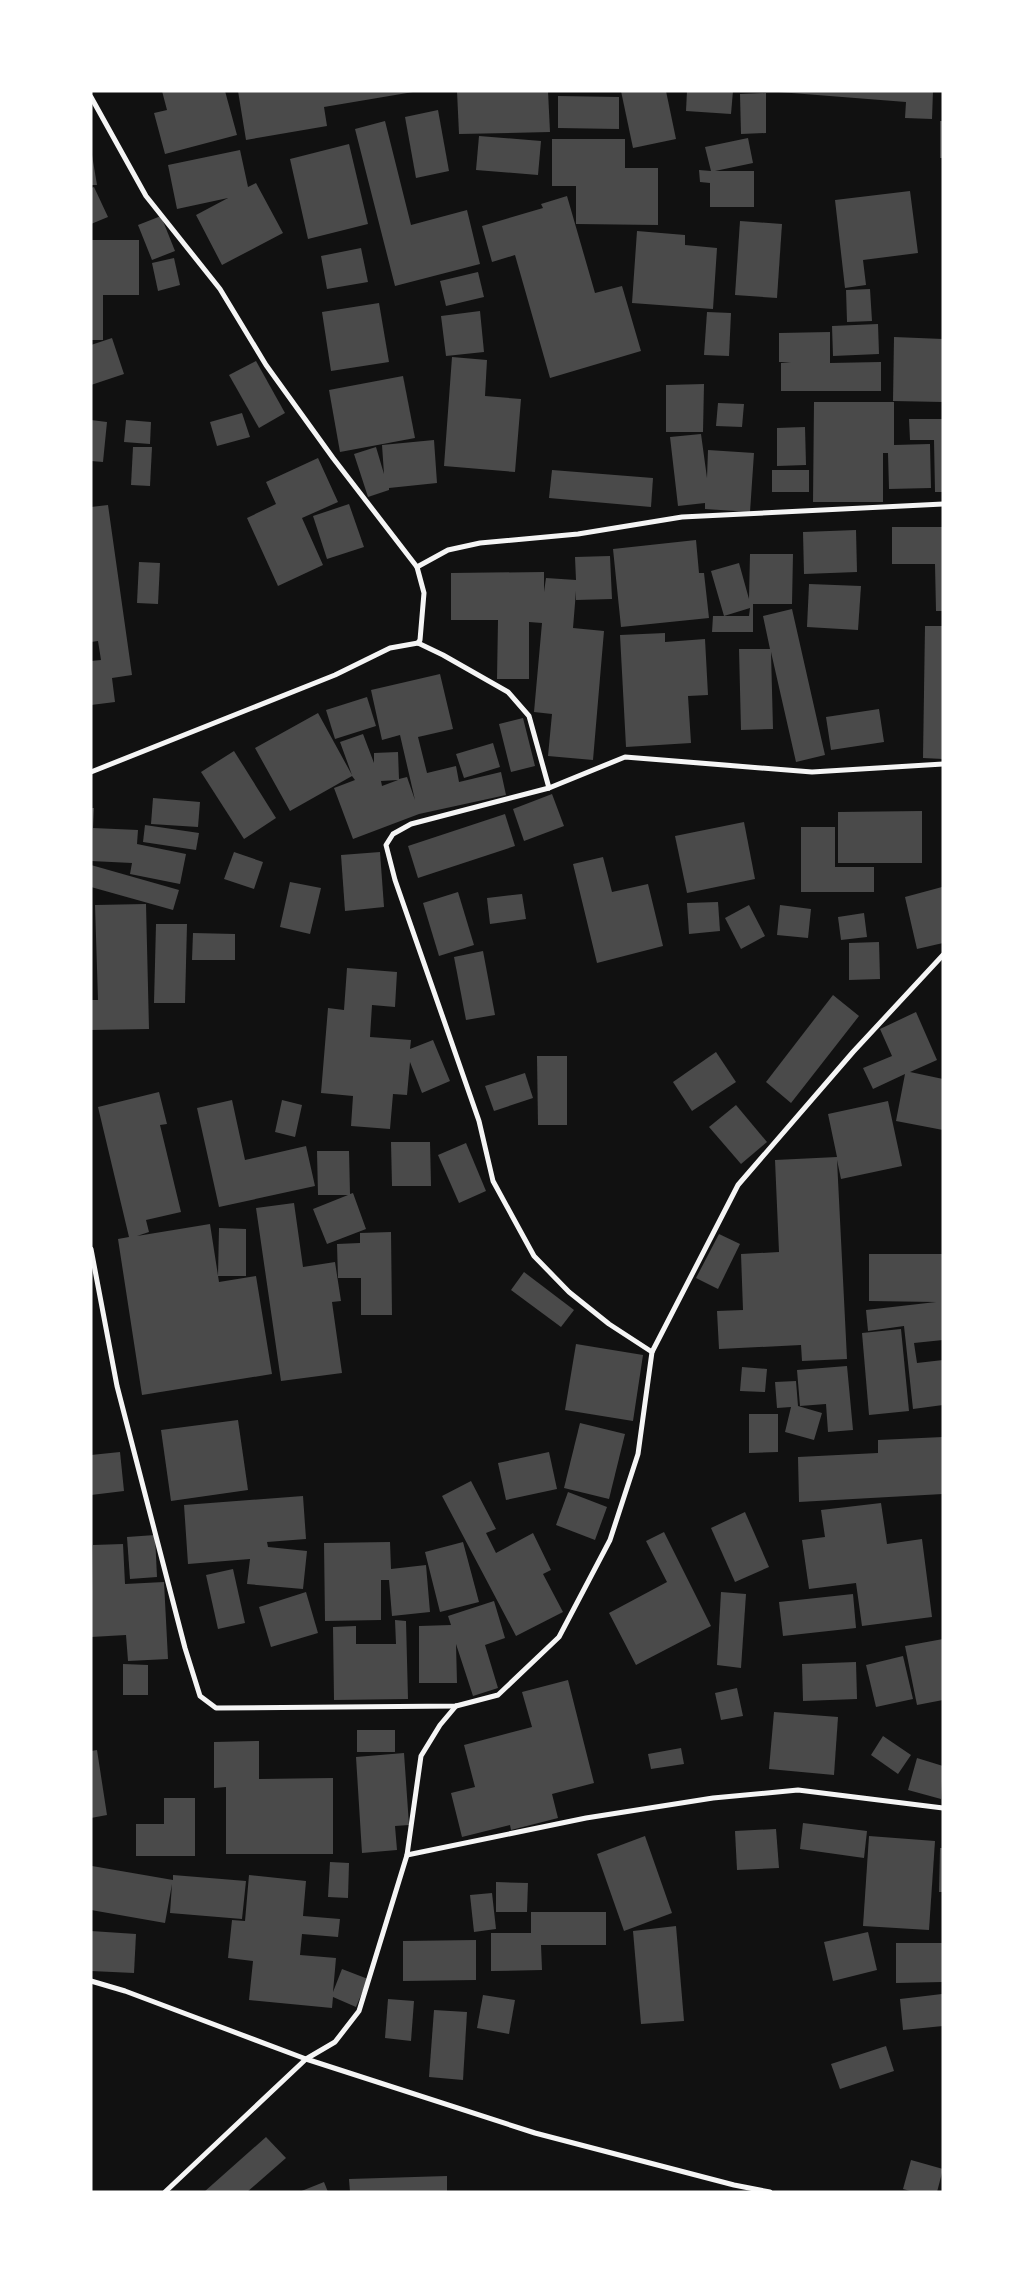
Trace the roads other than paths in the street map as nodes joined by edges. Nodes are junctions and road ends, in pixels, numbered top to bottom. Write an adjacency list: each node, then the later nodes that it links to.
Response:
1 (91, 97): 3 (street)
2 (943, 504): 3 (street)
3 (417, 567): 4 (street)
4 (418, 643): 6 (street); 7 (street)
5 (943, 764): 7 (street)
6 (91, 772)
7 (549, 788): 10 (street)
8 (943, 956): 10 (street)
9 (91, 1249): 11 (street)
10 (652, 1352): 11 (street)
11 (456, 1706): 13 (street)
12 (943, 1808): 13 (street)
13 (407, 1855): 15 (street)
14 (91, 1981): 15 (street)
15 (306, 2059): 16 (street); 17 (street)
16 (165, 2192)
17 (770, 2192)

